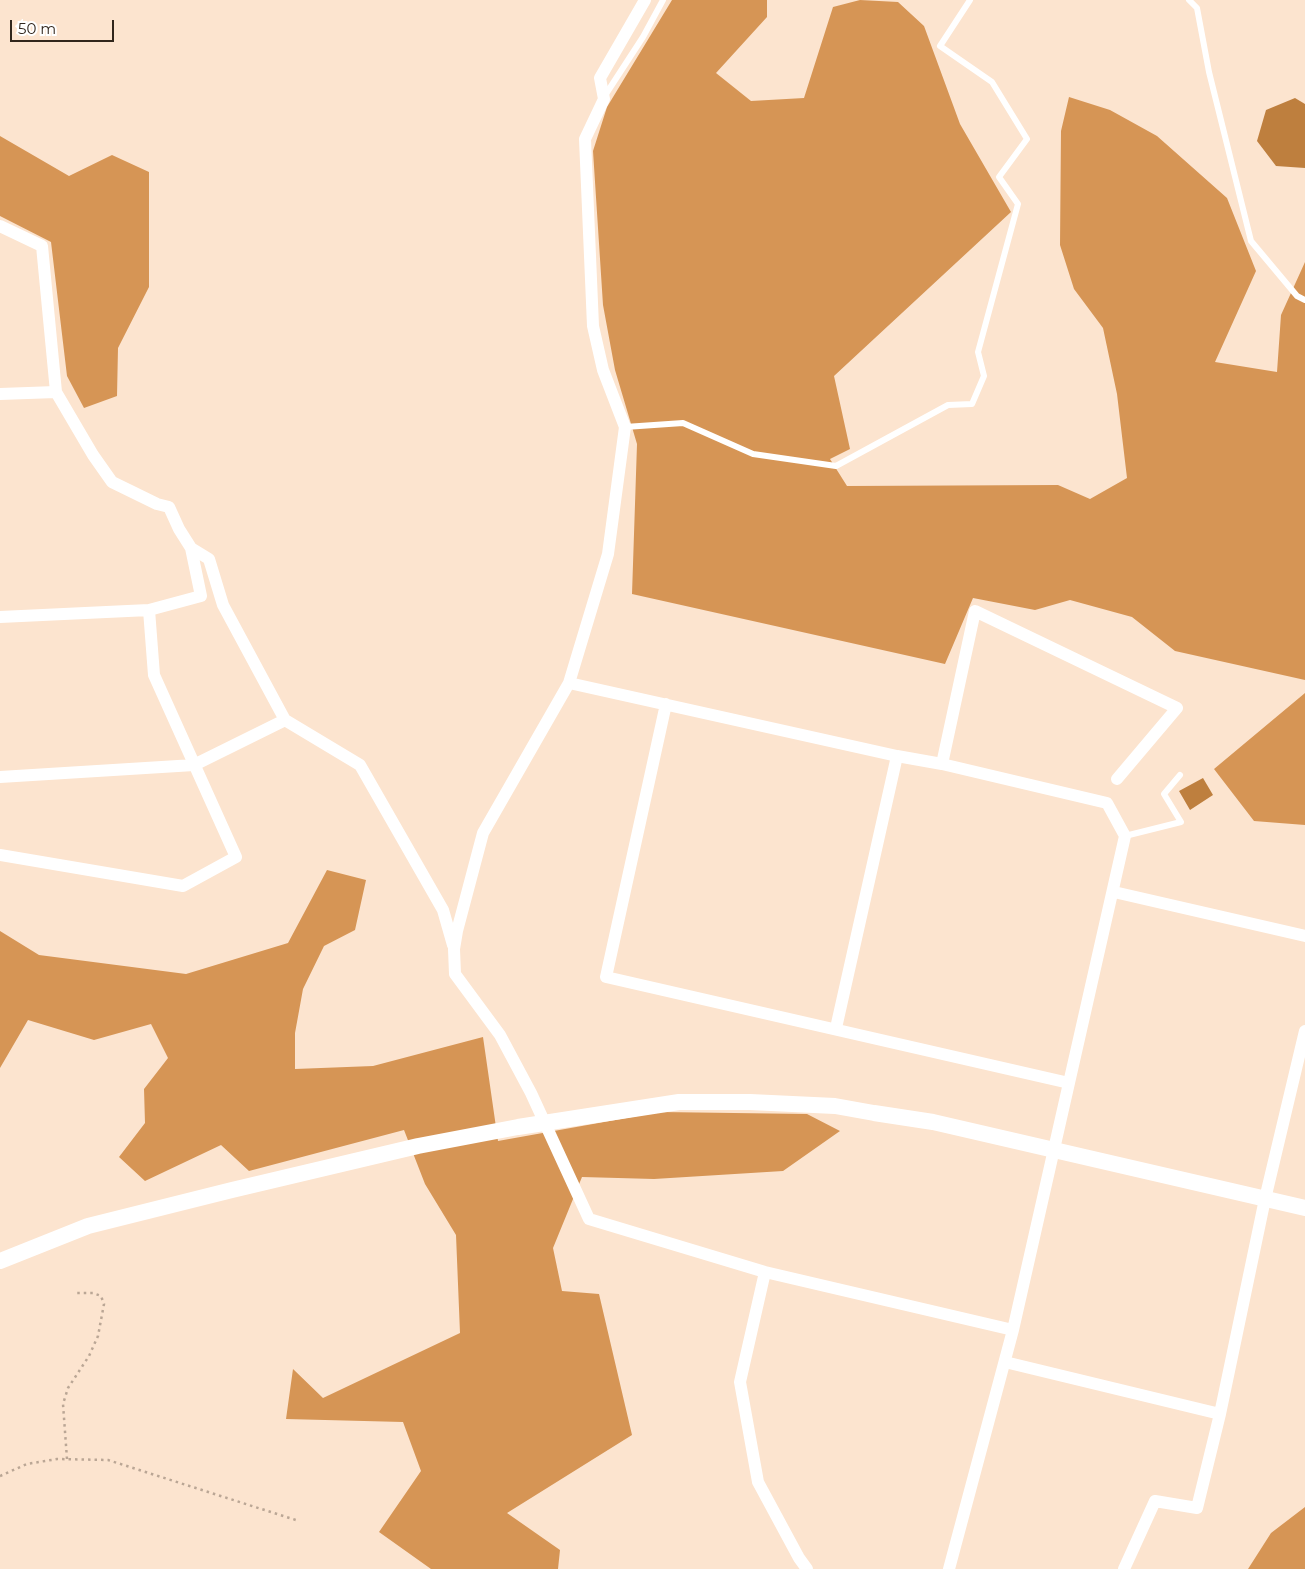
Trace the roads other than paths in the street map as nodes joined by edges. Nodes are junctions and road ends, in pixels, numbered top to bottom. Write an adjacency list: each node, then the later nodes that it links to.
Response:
1 (645, 0): 5 (street)
2 (663, 0): 5 (lane)
3 (970, 0): 10 (lane)
4 (1189, 0): 7 (lane)
5 (604, 98): 10 (street)
6 (0, 226): 8 (street)
7 (1305, 300)
8 (56, 392): 9 (street); 11 (street)
9 (0, 394)
10 (625, 427): 14 (street)
11 (192, 548): 12 (street); 16 (street)
12 (149, 610): 13 (street); 19 (street)
13 (0, 617)
14 (569, 683): 15 (street); 27 (street)
15 (666, 704): 17 (street); 28 (street)
16 (285, 720): 19 (street); 27 (street)
17 (897, 756): 18 (street); 28 (street)
18 (942, 764): 22 (street); 23 (street)
19 (194, 765): 21 (street); 24 (street)
20 (1180, 775): 23 (lane)
21 (0, 777)
22 (1117, 779)
23 (1125, 836): 25 (street)
24 (0, 855)
25 (1114, 892): 26 (street); 30 (street)
26 (1305, 936)
27 (454, 949): 35 (street)
28 (836, 1028): 30 (street)
29 (1305, 1031): 32 (street)
30 (1069, 1082): 31 (street)
31 (1053, 1150): 32 (street); 34 (street); 36 (street)
32 (1265, 1199): 33 (street); 38 (street)
33 (1305, 1208)
34 (0, 1261)
35 (765, 1272): 36 (street); 39 (street)
36 (1013, 1330): 37 (street)
37 (1005, 1362): 38 (street); 40 (street)
38 (1220, 1414): 41 (street)
39 (807, 1569)
40 (949, 1569)
41 (1124, 1569)

